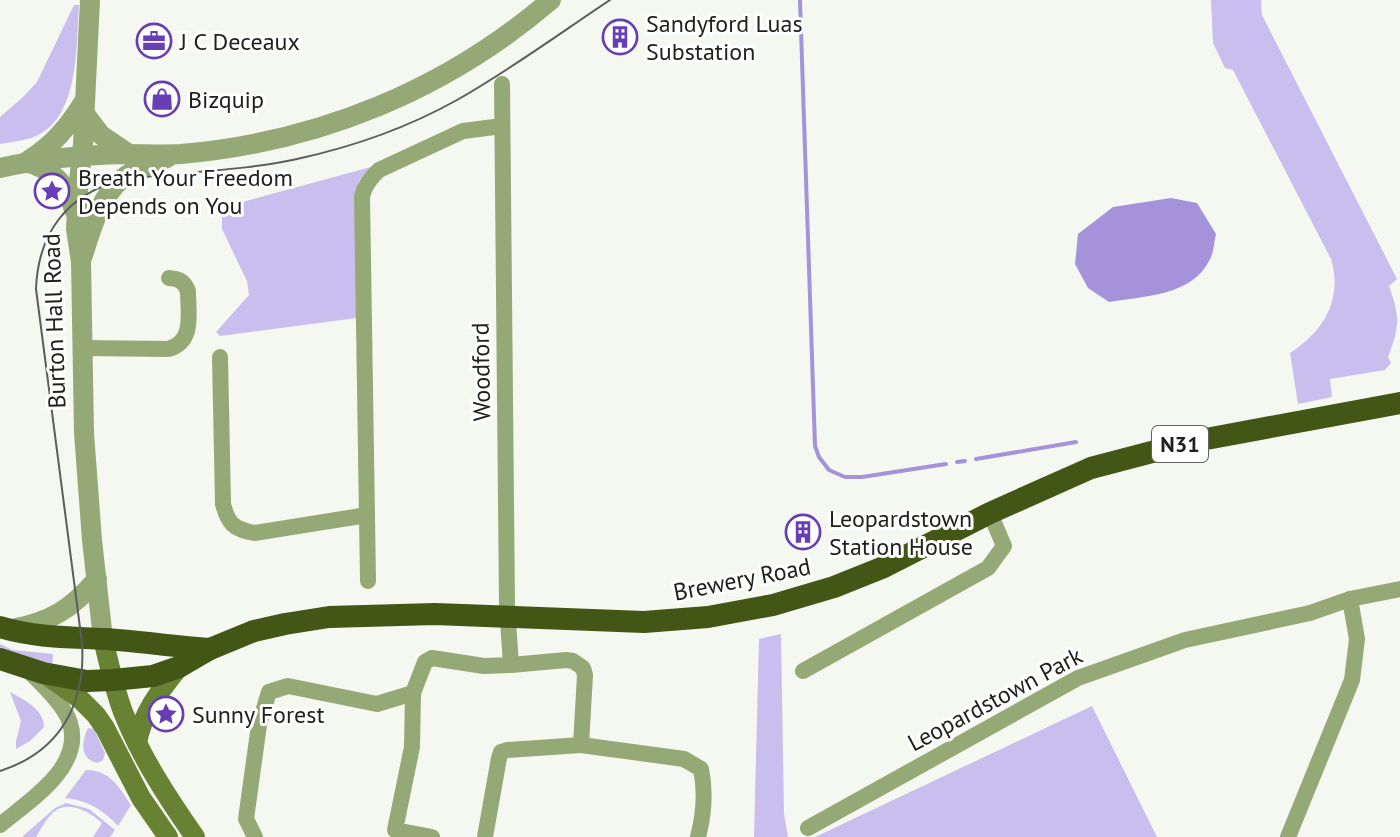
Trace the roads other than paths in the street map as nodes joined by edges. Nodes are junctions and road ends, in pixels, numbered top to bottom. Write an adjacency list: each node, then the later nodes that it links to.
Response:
1 (90, 0): 4 (street, Burton Hall Road)
2 (551, 0): 7 (street)
3 (502, 84): 5 (street, Woodford)
4 (85, 106): 6 (street); 8 (street, Burton Hall Road); 9 (street)
5 (502, 126): 18 (street); 23 (street, Woodford)
6 (129, 154): 7 (street); 8 (street)
7 (179, 154): 12 (street)
8 (82, 156): 9 (street); 11 (street, Burton Hall Road)
9 (25, 162): 10 (street); 11 (street)
10 (0, 168)
11 (76, 218): 12 (street, Burton Hall Road)
12 (81, 262): 14 (street, Burton Hall Road)
13 (169, 278): 14 (street)
14 (81, 348): 19 (street, Burton Hall Road)
15 (220, 357): 18 (street)
16 (1400, 403): 17 (highway, Brewery Road / N31)
17 (990, 513): 23 (highway, Brewery Road / N31); 31 (street)
18 (367, 515): 20 (street)
19 (97, 579): 24 (street); 25 (street, Burton Hall Road)
20 (368, 581)
21 (1400, 589): 22 (street, Leopardstown Park)
22 (1350, 599): 37 (street, Leopardstown Park); 44 (street)
23 (508, 617): 26 (highway, Brewery Road / N31); 28 (street, Woodford)
24 (4, 629): 25 (highway, N31)
25 (103, 639): 26 (highway, Brewery Road / N31); 32 (main road)
26 (210, 649): 29 (highway, Brewery Road / N31)
27 (0, 659): 30 (highway, N31)
28 (511, 665): 33 (street); 35 (street)
29 (179, 667): 32 (highway, Brewery Road / N31); 34 (main road)
30 (35, 671): 32 (highway, N31); 36 (street); 38 (main road)
31 (803, 671)
32 (113, 680): 34 (main road)
33 (413, 693): 40 (street); 41 (street)
34 (137, 743): 39 (main road)
35 (581, 745): 42 (street); 43 (street)
36 (0, 825)
37 (808, 828)
38 (168, 837)
39 (195, 837)
40 (255, 837)
41 (432, 837)
42 (485, 837)
43 (698, 837)
44 (1288, 837)

